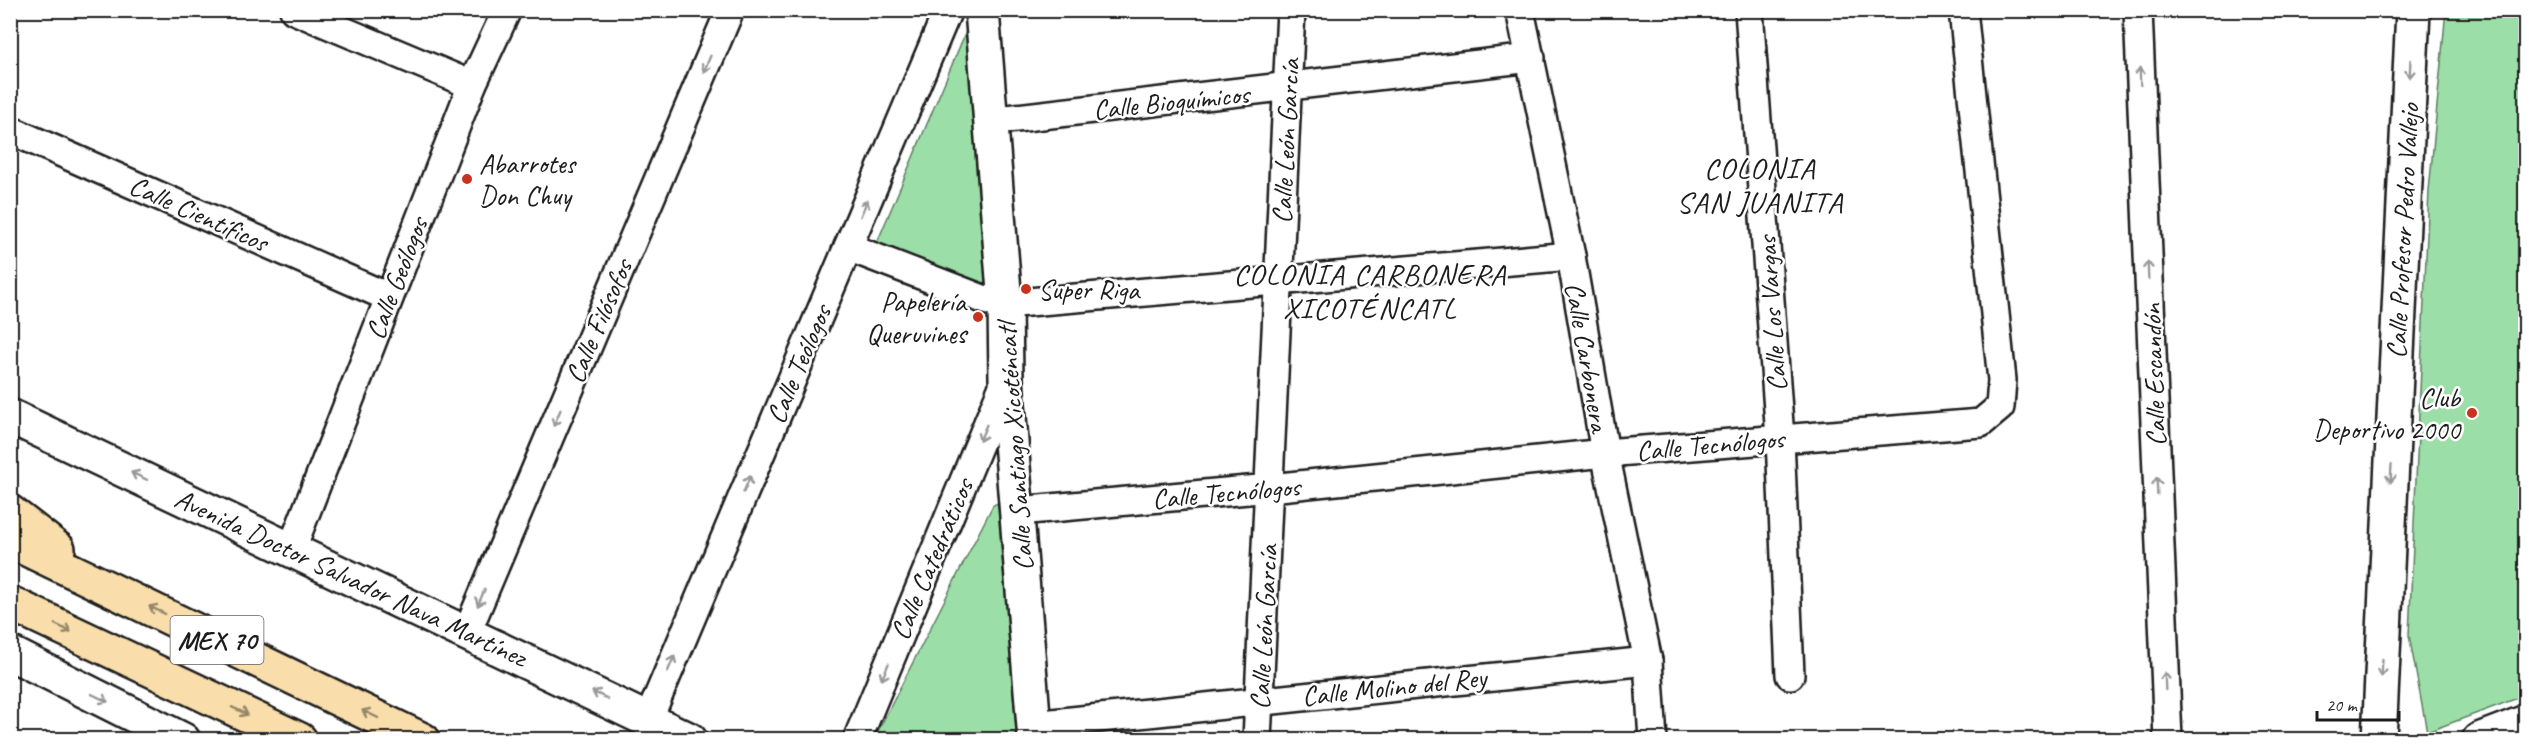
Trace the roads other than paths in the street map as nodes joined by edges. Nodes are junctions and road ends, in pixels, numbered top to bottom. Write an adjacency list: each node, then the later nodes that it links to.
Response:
1 (294, 10): 13 (street)
2 (507, 10): 13 (street, Calle Geólogos)
3 (730, 10): 33 (street, Calle Filósofos, one-way to 33)
4 (948, 10): 17 (street, Calle Teólogos, one-way to 4)
5 (981, 10): 15 (street, Calle Santiago Xicoténcatl)
6 (1292, 10): 14 (street, Calle León García)
7 (1520, 10): 12 (street, Calle Carbonera)
8 (1749, 10): 24 (street, Calle Los Vargas)
9 (1963, 10): 24 (street, Calle Tecnólogos)
10 (2138, 10): 48 (street, Calle Escandón, one-way to 10)
11 (2413, 10): 49 (street, Calle Profesor Pedro Vallejo, one-way to 49)
12 (1531, 58): 14 (street, Calle Bioquímicos); 18 (street, Calle Carbonera)
13 (472, 85): 20 (street, Calle Geólogos)
14 (1287, 89): 15 (street, Calle Bioquímicos); 19 (street, Calle León García)
15 (990, 121): 21 (street, Calle Santiago Xicoténcatl)
16 (10, 130): 20 (street, Calle Científicos)
17 (848, 247): 21 (street); 38 (street, Calle Teólogos, one-way to 17)
18 (1570, 256): 19 (street); 25 (street, Calle Carbonera)
19 (1279, 280): 21 (street); 26 (street, Calle León García)
20 (388, 297): 30 (street, Calle Geólogos)
21 (1005, 304): 22 (street, Calle Santiago Xicoténcatl)
22 (1006, 379): 27 (street, Calle Santiago Xicoténcatl); 45 (street, Calle Catedráticos, one-way to 45)
23 (10, 416): 30 (street, Avenida Doctor Salvador Nava Martínez, one-way to 23)
24 (1779, 438): 25 (street, Calle Tecnólogos); 36 (street, Calle Los Vargas)
25 (1605, 453): 26 (street, Calle Tecnólogos); 35 (street, Calle Carbonera)
26 (1270, 488): 27 (street, Calle Tecnólogos); 37 (street, Calle León García)
27 (1018, 511): 40 (street, Calle Santiago Xicoténcatl)
28 (10, 512): 31 (highway)
29 (10, 541): 31 (highway, MEX 70)
30 (292, 548): 33 (street, Avenida Doctor Salvador Nava Martínez)
31 (104, 585): 43 (highway, MEX 70, one-way to 31)
32 (10, 603): 42 (highway, MEX 70, one-way to 42)
33 (467, 632): 38 (street, Avenida Doctor Salvador Nava Martínez, one-way to 33)
34 (10, 653): 41 (street, one-way to 41)
35 (1648, 661): 37 (street, Calle Molino del Rey); 47 (street, Calle Carbonera)
36 (1790, 675)
37 (1258, 700): 40 (street, Calle Molino del Rey); 46 (street, Calle León García)
38 (649, 718): 44 (street, Avenida Doctor Salvador Nava Martínez)
39 (2526, 722): 50 (street)
40 (1034, 732)
41 (183, 740)
42 (300, 740)
43 (423, 740)
44 (690, 740)
45 (856, 740)
46 (1257, 740)
47 (1653, 740)
48 (2168, 740)
49 (2379, 740)
50 (2479, 740)

